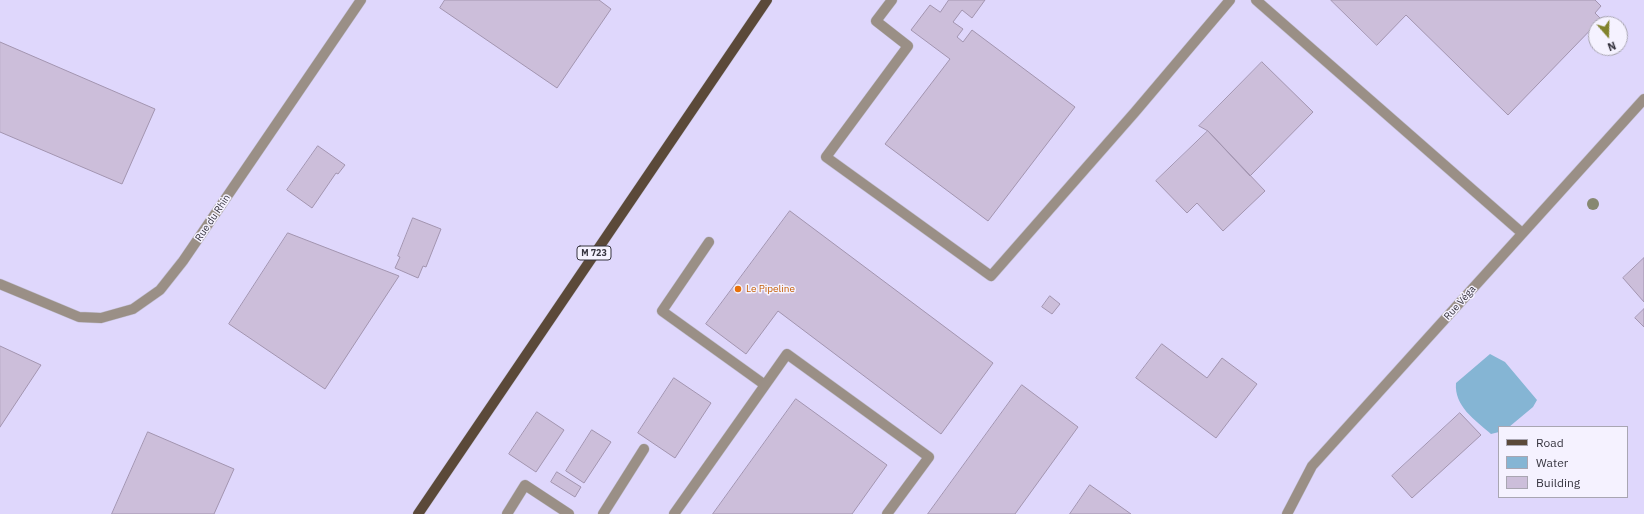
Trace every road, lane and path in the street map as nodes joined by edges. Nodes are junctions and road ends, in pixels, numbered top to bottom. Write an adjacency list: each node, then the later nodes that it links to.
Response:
1 (361, 0): 10 (street, Rue du Rhin)
2 (767, 0): 13 (main road, M 723)
3 (892, 0): 6 (street)
4 (1216, 0): 6 (street)
5 (1256, 0): 8 (street)
6 (1228, 3)
7 (1644, 99): 8 (street, Rue Véga)
8 (1522, 233): 19 (street, Rue Véga)
9 (709, 242): 11 (street)
10 (0, 284)
11 (765, 385): 17 (street); 18 (street)
12 (644, 449): 16 (street)
13 (419, 512)
14 (507, 514): 15 (street)
15 (569, 514)
16 (603, 514)
17 (674, 514)
18 (887, 514)
19 (1286, 514)

